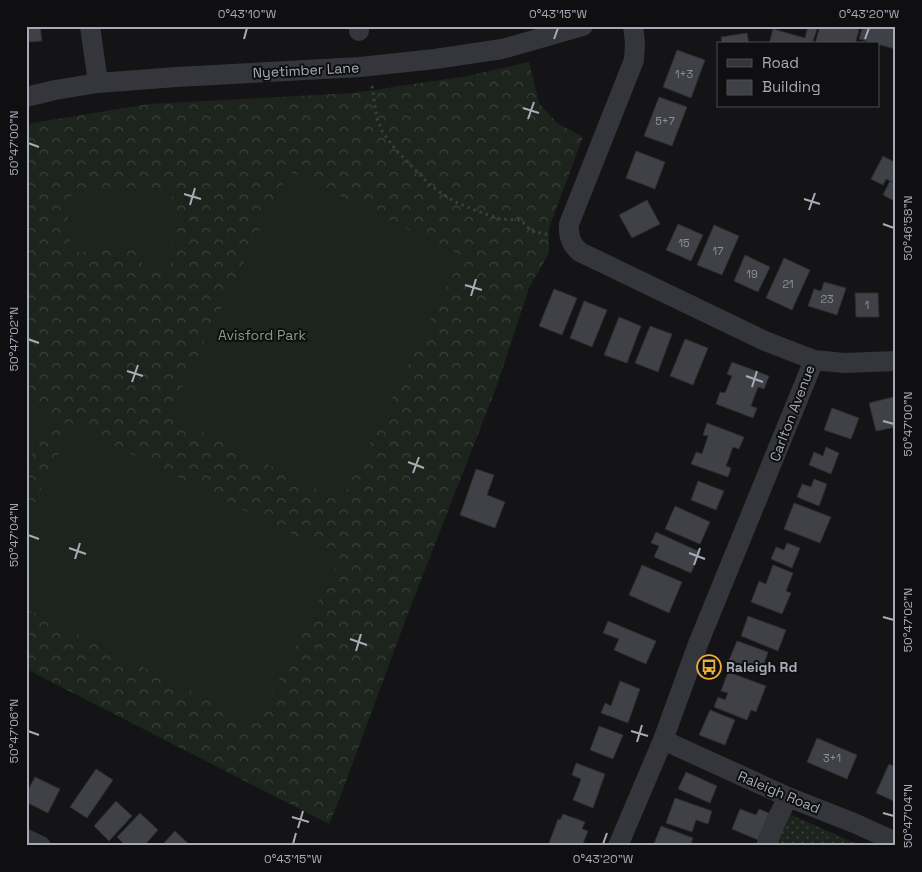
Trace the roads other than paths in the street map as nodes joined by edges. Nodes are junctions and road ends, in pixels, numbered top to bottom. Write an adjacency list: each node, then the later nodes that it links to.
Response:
1 (90, 26): 4 (street)
2 (584, 26): 4 (street, Nyetimber Lane)
3 (633, 26): 6 (street, Carlton Avenue)
4 (98, 83): 5 (street, Nyetimber Lane)
5 (26, 97)
6 (814, 360): 7 (street); 8 (street, Carlton Avenue)
7 (896, 361)
8 (663, 740): 9 (street, Raleigh Road); 13 (street, Carlton Avenue)
9 (788, 797): 11 (street, Raleigh Road); 14 (street)
10 (26, 839): 12 (street)
11 (896, 842)
12 (41, 846)
13 (618, 846)
14 (766, 846)

